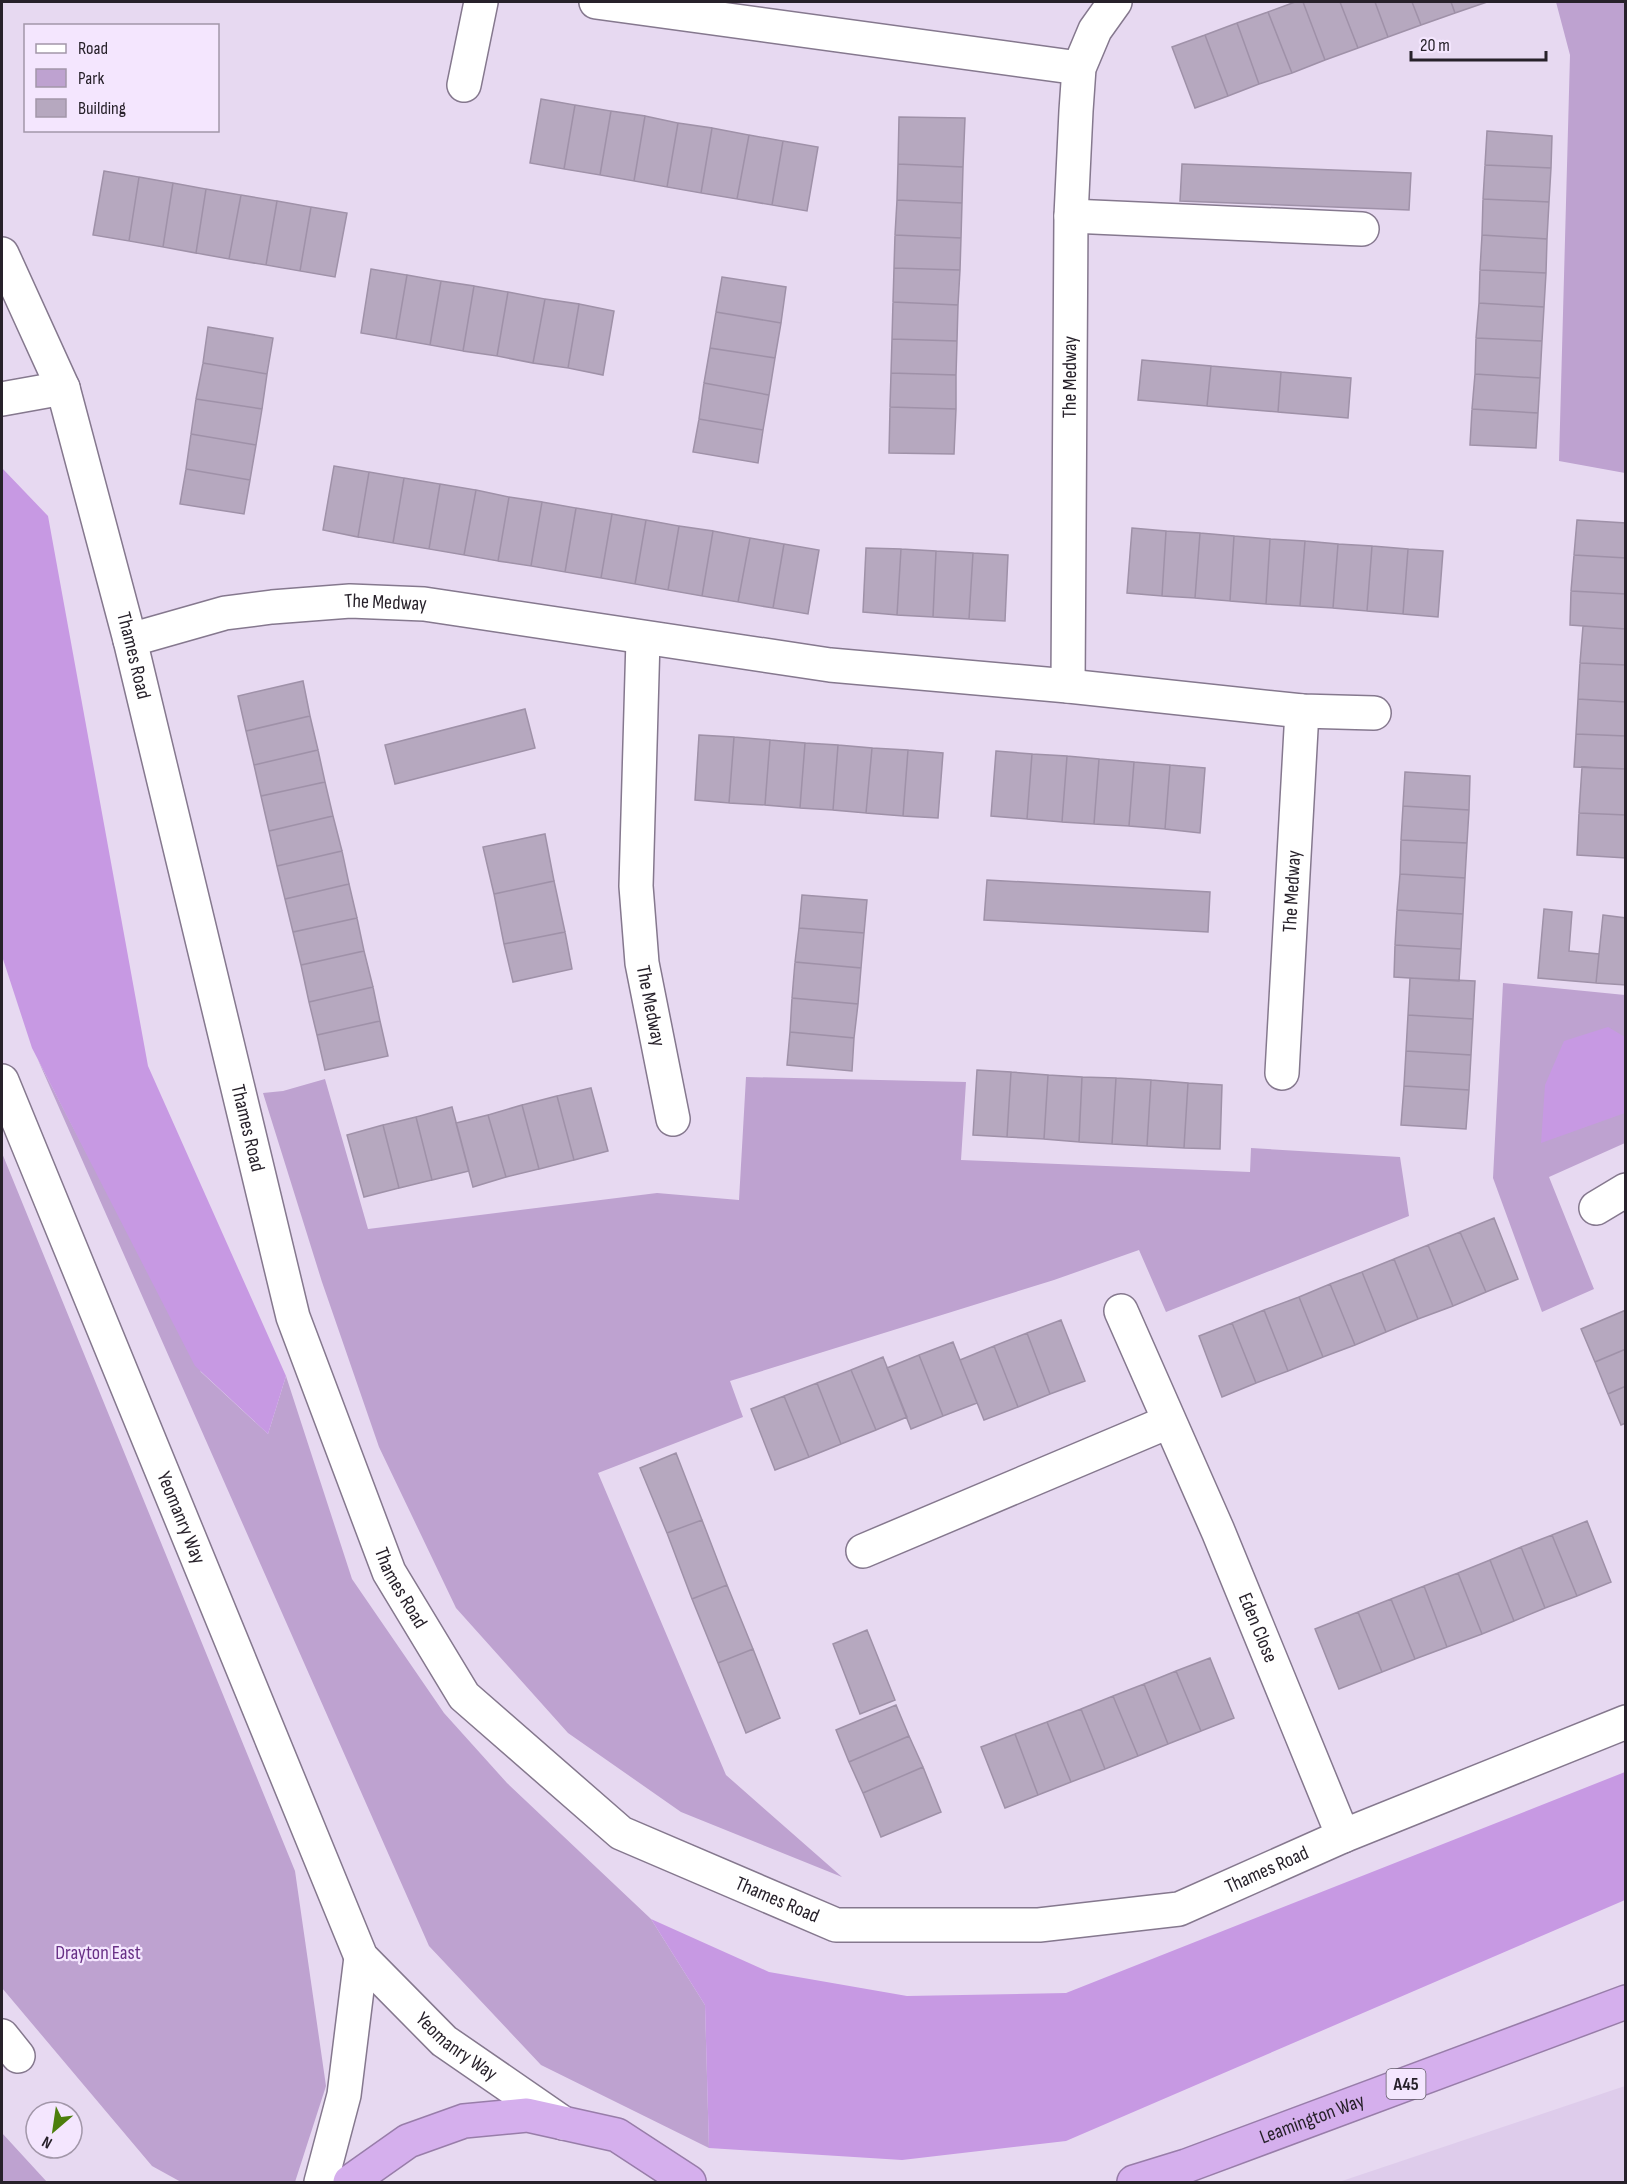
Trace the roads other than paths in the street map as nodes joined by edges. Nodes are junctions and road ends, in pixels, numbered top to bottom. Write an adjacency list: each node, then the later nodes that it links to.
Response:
1 (481, 2): 5 (street)
2 (596, 2): 4 (street)
3 (1115, 2): 4 (street, The Medway)
4 (1079, 68): 6 (street, The Medway)
5 (464, 85)
6 (1071, 216): 7 (street); 13 (street, The Medway)
7 (1362, 229)
8 (2, 254): 9 (street, Thames Road)
9 (63, 388): 10 (street); 12 (street, Thames Road)
10 (2, 399)
11 (643, 639): 12 (street, The Medway); 13 (street, The Medway); 18 (street, The Medway)
12 (130, 640): 25 (street, Thames Road)
13 (1068, 686): 14 (street, The Medway)
14 (1302, 711): 15 (street, The Medway); 16 (street, The Medway)
15 (1374, 713)
16 (1282, 1074)
17 (2, 1081): 26 (street, Yeomanry Way)
18 (673, 1119)
19 (1626, 1190): 20 (street)
20 (1596, 1208)
21 (1121, 1311): 22 (street, Eden Close)
22 (1168, 1422): 23 (street); 25 (street, Eden Close)
23 (863, 1551)
24 (1626, 1722): 25 (street, Thames Road)
25 (1343, 1836)
26 (361, 1957): 28 (street, Yeomanry Way); 29 (street, Yeomanry Way)
27 (1626, 2002): 32 (highway, Leamington Way / A45)
28 (563, 2123): 30 (highway); 31 (highway)
29 (321, 2182)
30 (350, 2182)
31 (691, 2182)
32 (1134, 2182)

